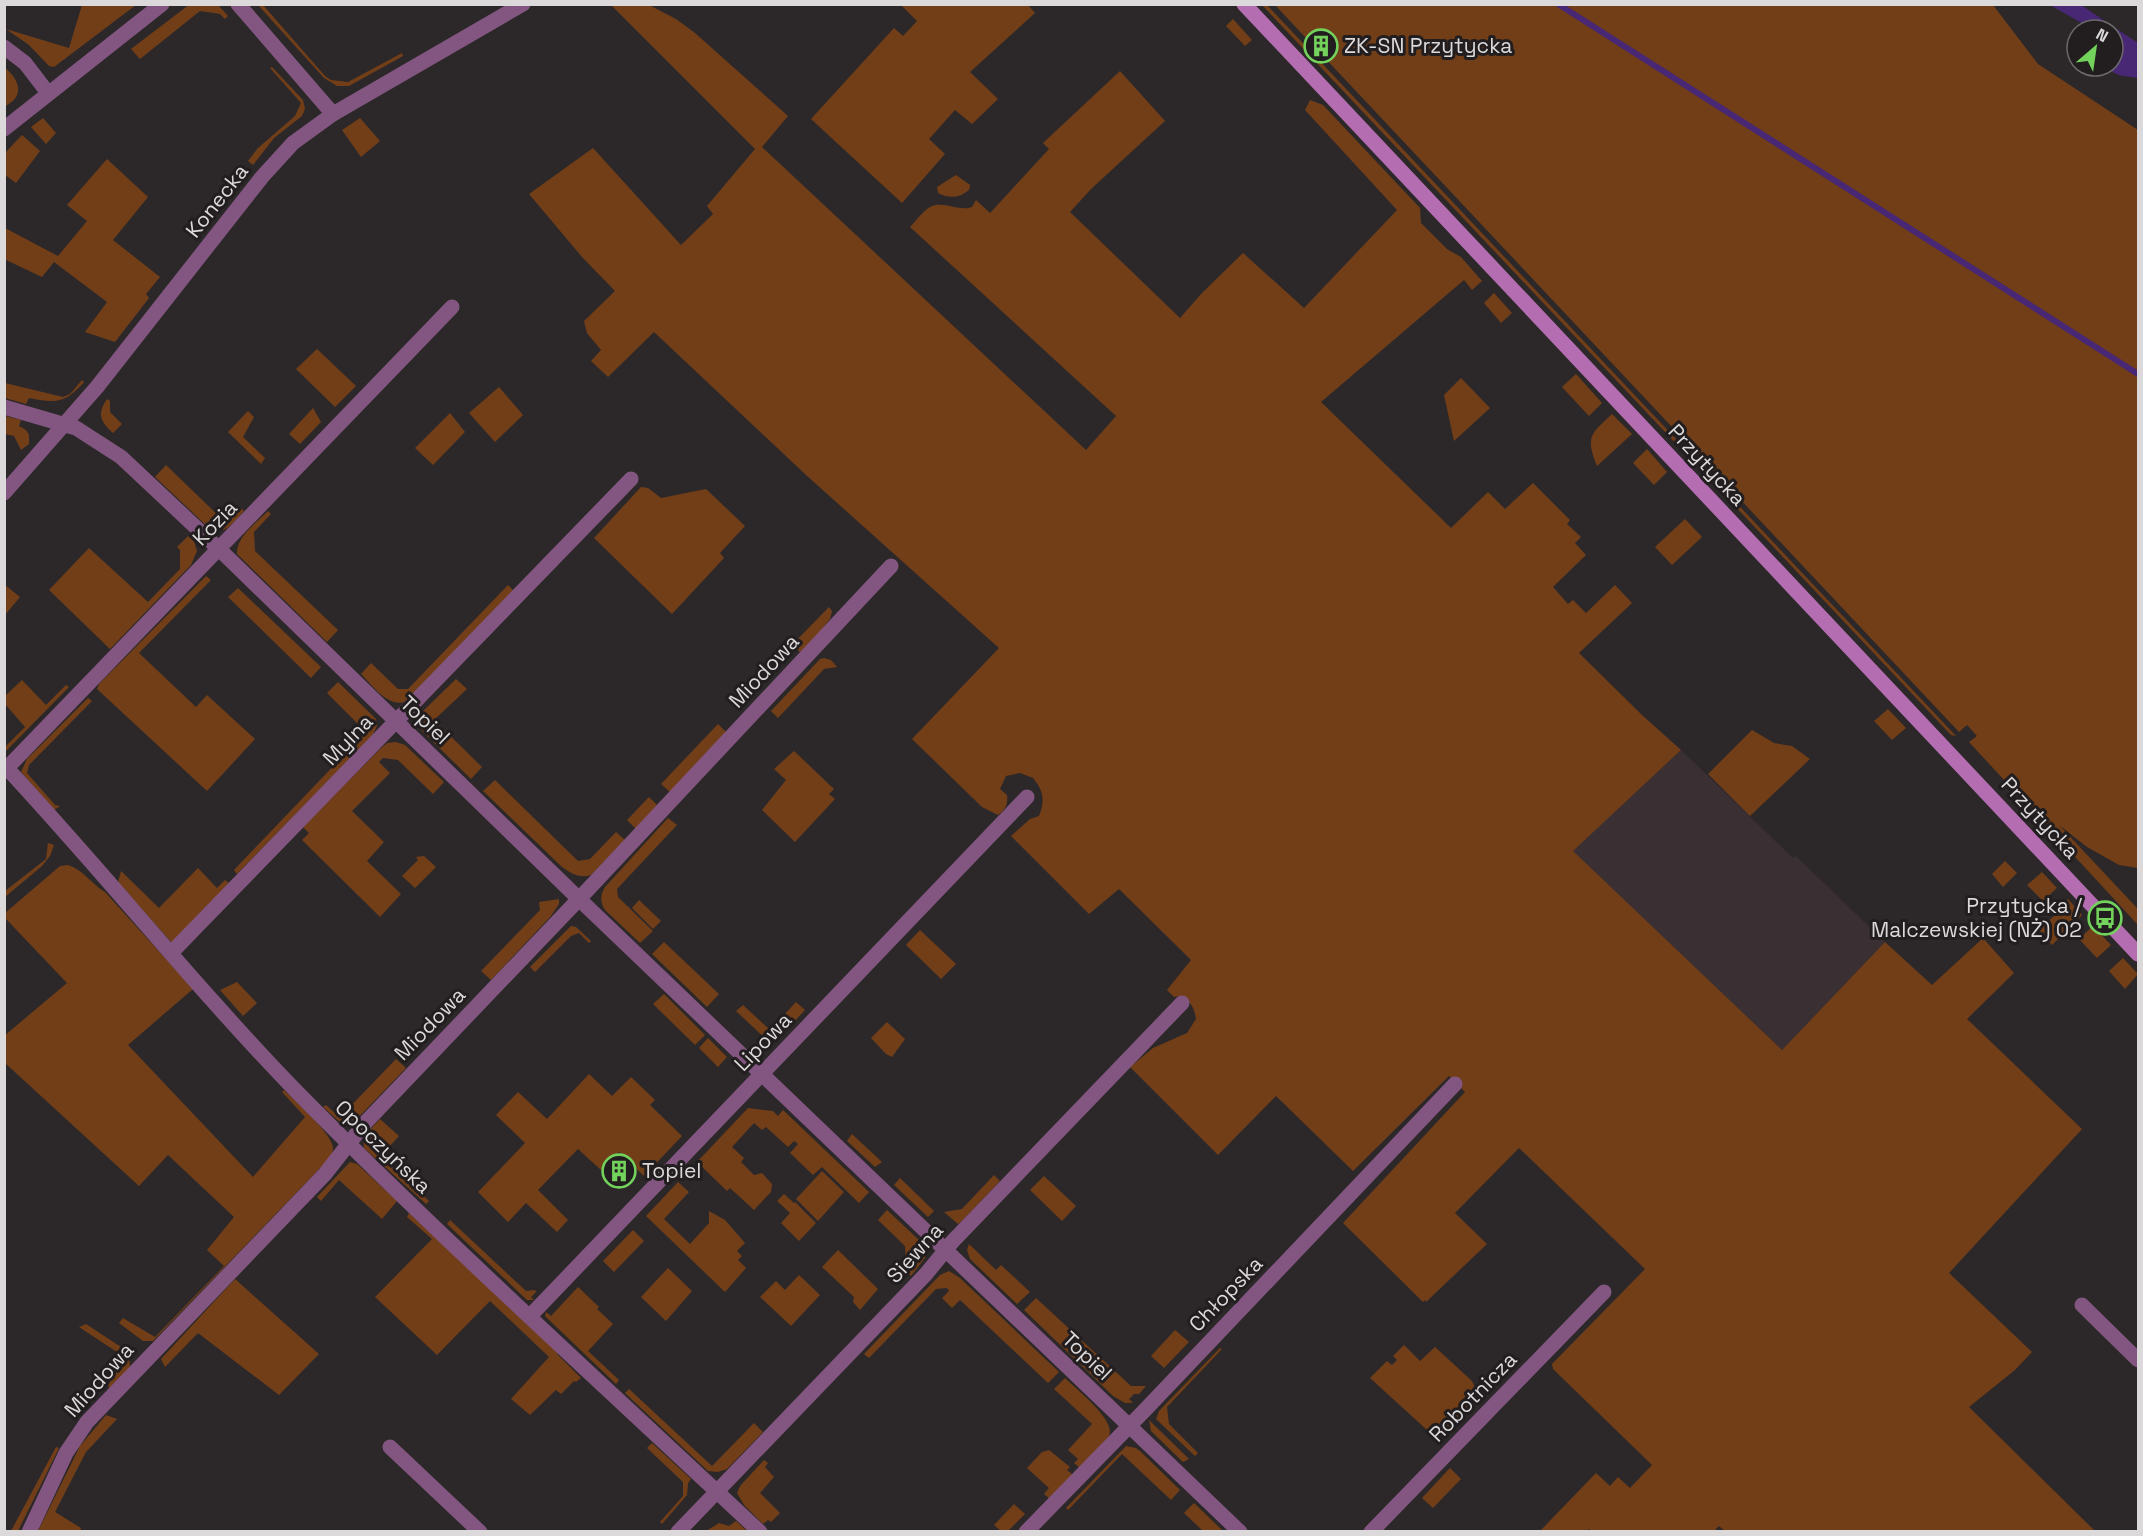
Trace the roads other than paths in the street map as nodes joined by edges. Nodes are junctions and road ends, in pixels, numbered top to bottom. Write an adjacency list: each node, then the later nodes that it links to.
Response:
1 (162, 4): 6 (street)
2 (238, 4): 7 (street)
3 (523, 4): 7 (street, Konecka)
4 (1244, 4): 21 (main road, Przytycka)
5 (4, 47): 6 (street)
6 (48, 93): 8 (street)
7 (333, 114): 11 (street, Konecka)
8 (4, 129)
9 (452, 307): 14 (street, Kozia)
10 (4, 407): 11 (street, Topiel)
11 (65, 425): 13 (street, Konecka); 14 (street, Topiel)
12 (631, 479): 16 (street, Mylna)
13 (4, 493)
14 (219, 549): 16 (street, Topiel); 17 (street, Kozia)
15 (891, 566): 19 (street, Miodowa)
16 (396, 721): 19 (street, Topiel); 20 (street, Mylna)
17 (6, 767): 20 (street, Opoczyńska)
18 (1027, 797): 23 (street, Lipowa)
19 (579, 899): 23 (street, Topiel); 25 (street, Miodowa)
20 (171, 953): 25 (street, Opoczyńska)
21 (2139, 954)
22 (1182, 1003): 26 (street, Siewna)
23 (762, 1073): 26 (street, Topiel); 29 (street, Lipowa)
24 (1455, 1084): 31 (street, Chłopska)
25 (349, 1144): 29 (street, Opoczyńska); 34 (street, Miodowa)
26 (946, 1249): 31 (street, Topiel); 33 (street, Siewna)
27 (1604, 1292): 40 (street, Robotnicza)
28 (2082, 1305): 30 (street)
29 (530, 1316): 33 (street, Opoczyńska)
30 (2139, 1360)
31 (1130, 1426): 38 (street, Chłopska); 39 (street, Topiel)
32 (390, 1447): 35 (street)
33 (716, 1491): 36 (street, Siewna); 37 (street, Opoczyńska)
34 (29, 1532)
35 (480, 1532)
36 (678, 1532)
37 (760, 1532)
38 (1026, 1532)
39 (1240, 1532)
40 (1371, 1532)

